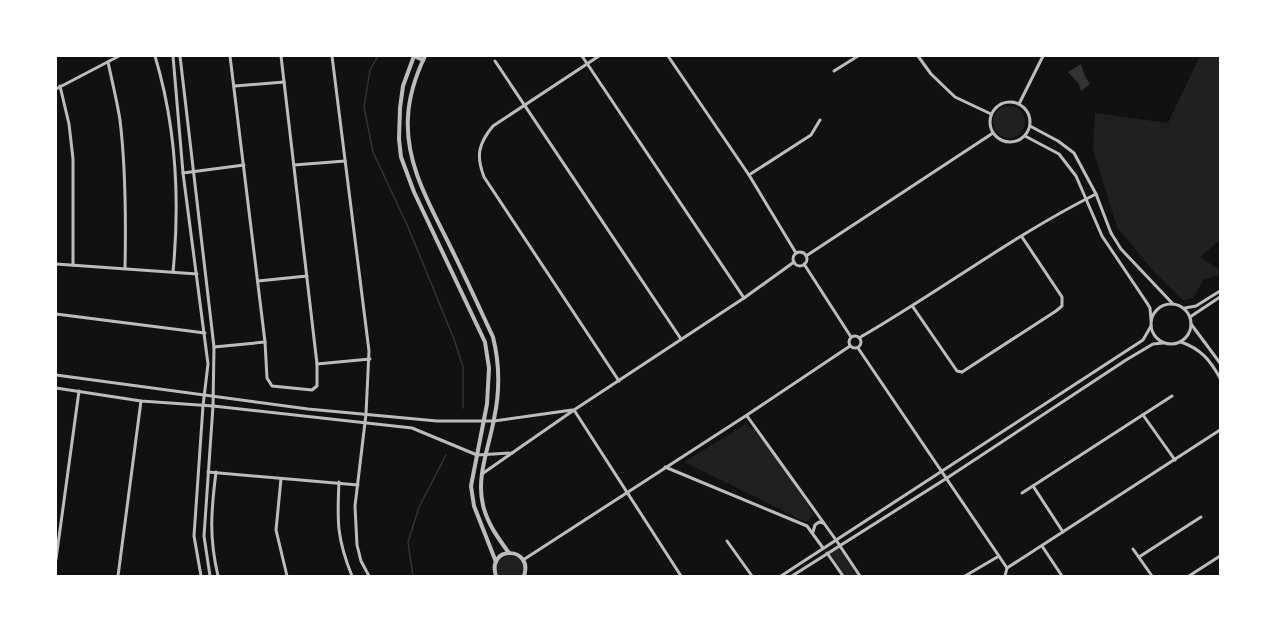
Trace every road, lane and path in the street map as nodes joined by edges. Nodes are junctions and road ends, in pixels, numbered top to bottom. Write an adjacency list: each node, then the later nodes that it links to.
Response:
1 (119, 56): 17 (street)
2 (155, 56): 47 (street)
3 (173, 56): 35 (street)
4 (180, 56): 34 (street)
5 (230, 56): 22 (street)
6 (281, 56): 20 (street)
7 (332, 56): 31 (street)
8 (414, 56): 15 (street); 60 (street)
9 (582, 56): 18 (street)
10 (599, 56): 18 (street)
11 (668, 56): 36 (street)
12 (858, 56): 19 (street)
13 (918, 56): 26 (street)
14 (1043, 56): 25 (street)
15 (424, 58): 58 (street)
16 (495, 61): 24 (street)
17 (108, 62): 21 (street); 46 (street)
18 (587, 63): 24 (street); 53 (street)
19 (834, 71)
20 (284, 82): 22 (street); 33 (street)
21 (60, 86): 23 (street); 45 (street)
22 (234, 86): 32 (street)
23 (56, 89)
24 (525, 104): 67 (street); 79 (street)
25 (1019, 104): 26 (street); 28 (street)
26 (991, 114): 29 (street)
27 (820, 120): 36 (street)
28 (1030, 126): 30 (street); 37 (street)
29 (993, 133): 30 (street); 41 (street)
30 (1025, 136): 38 (street)
31 (345, 161): 33 (street); 74 (street)
32 (244, 165): 34 (street); 50 (street)
33 (294, 165): 49 (street)
34 (192, 172): 35 (street); 72 (street)
35 (183, 173): 48 (street)
36 (749, 175): 40 (street)
37 (1096, 194): 38 (street); 54 (street)
38 (1086, 199): 39 (street); 61 (street)
39 (1022, 237): 55 (street); 55 (street)
40 (796, 253): 41 (street); 42 (street)
41 (806, 256): 44 (street)
42 (794, 262): 44 (street); 53 (street)
43 (56, 264): 45 (street)
44 (804, 264): 65 (street)
45 (73, 265): 46 (street)
46 (124, 268): 47 (street)
47 (173, 272): 48 (street)
48 (198, 274): 64 (street)
49 (307, 276): 50 (street); 76 (street)
50 (258, 282): 68 (street)
51 (1221, 291): 56 (street)
52 (1221, 297): 59 (street)
53 (744, 298): 67 (street)
54 (1173, 304): 56 (street); 61 (street)
55 (913, 307): 66 (street)
56 (1184, 308): 59 (street)
57 (56, 314): 64 (street)
58 (483, 315): 60 (street); 93 (street)
59 (1190, 317): 62 (street)
60 (475, 319): 92 (street)
61 (1151, 320): 63 (street)
62 (1191, 324): 69 (street); 75 (street)
63 (1150, 326): 70 (street); 101 (street)
64 (205, 333): 82 (street)
65 (851, 337): 66 (street); 71 (street)
66 (860, 338): 73 (street)
67 (681, 339): 79 (street)
68 (266, 342): 72 (street); 76 (street)
69 (1181, 342): 70 (street); 78 (street)
70 (1163, 343): 105 (street)
71 (850, 346): 73 (street); 90 (street)
72 (214, 347): 83 (street)
73 (858, 348): 101 (street)
74 (370, 359): 76 (street); 89 (street)
75 (1221, 363)
76 (316, 364)
77 (56, 375): 82 (street)
78 (1221, 378)
79 (619, 381): 88 (street)
80 (56, 388): 81 (street)
81 (79, 391): 85 (street); 127 (street)
82 (204, 395): 83 (street); 86 (street)
83 (214, 396): 87 (street); 89 (street)
84 (1172, 396): 91 (street)
85 (141, 401): 86 (street); 131 (street)
86 (203, 406): 87 (street); 132 (street)
87 (213, 406): 94 (street); 102 (street)
88 (574, 410): 93 (street); 96 (street); 110 (street)
89 (366, 414): 92 (street); 94 (street)
90 (747, 415): 100 (street); 113 (street)
91 (1143, 415): 99 (street); 109 (street)
92 (484, 420): 93 (street); 98 (street)
93 (494, 421): 97 (street)
94 (365, 423): 98 (street); 108 (street)
95 (1221, 430): 99 (street)
96 (512, 453): 97 (street); 104 (street)
97 (486, 454): 98 (street); 104 (street)
98 (477, 455): 129 (street)
99 (1175, 460): 114 (street)
100 (665, 467): 110 (street); 115 (street)
101 (942, 470): 105 (street); 116 (street)
102 (208, 472): 103 (street); 133 (street)
103 (216, 472): 106 (street); 134 (street)
104 (482, 474): 122 (street)
105 (947, 478): 118 (street); 124 (street)
106 (281, 479): 107 (street); 135 (street)
107 (339, 482): 108 (street); 136 (street)
108 (359, 485): 137 (street)
109 (1033, 486): 111 (street); 114 (street)
110 (626, 493): 128 (street); 140 (street)
111 (1022, 493)
112 (1201, 517): 126 (street)
113 (824, 524): 115 (street); 116 (street)
114 (1063, 532): 119 (street)
115 (814, 534): 120 (street)
116 (836, 540): 118 (street); 120 (street)
117 (727, 541): 141 (street)
118 (840, 546): 123 (street); 145 (street)
119 (1042, 546): 130 (street); 148 (street)
120 (824, 548): 123 (street); 142 (street)
121 (1134, 549): 126 (street)
122 (508, 553): 128 (street); 129 (street)
123 (827, 553): 143 (street); 144 (street)
124 (999, 556): 130 (street); 146 (street)
125 (1221, 556): 150 (street)
126 (1139, 557): 149 (street)
127 (56, 559)
128 (523, 560): 139 (street)
129 (495, 562): 138 (street)
130 (1006, 568): 147 (street)
131 (118, 576)
132 (201, 576)
133 (210, 576)
134 (218, 576)
135 (286, 576)
136 (352, 576)
137 (369, 576)
138 (496, 576)
139 (525, 576)
140 (681, 576)
141 (752, 576)
142 (781, 576)
143 (792, 576)
144 (843, 576)
145 (860, 576)
146 (968, 576)
147 (1005, 576)
148 (1062, 576)
149 (1152, 576)
150 (1189, 576)

